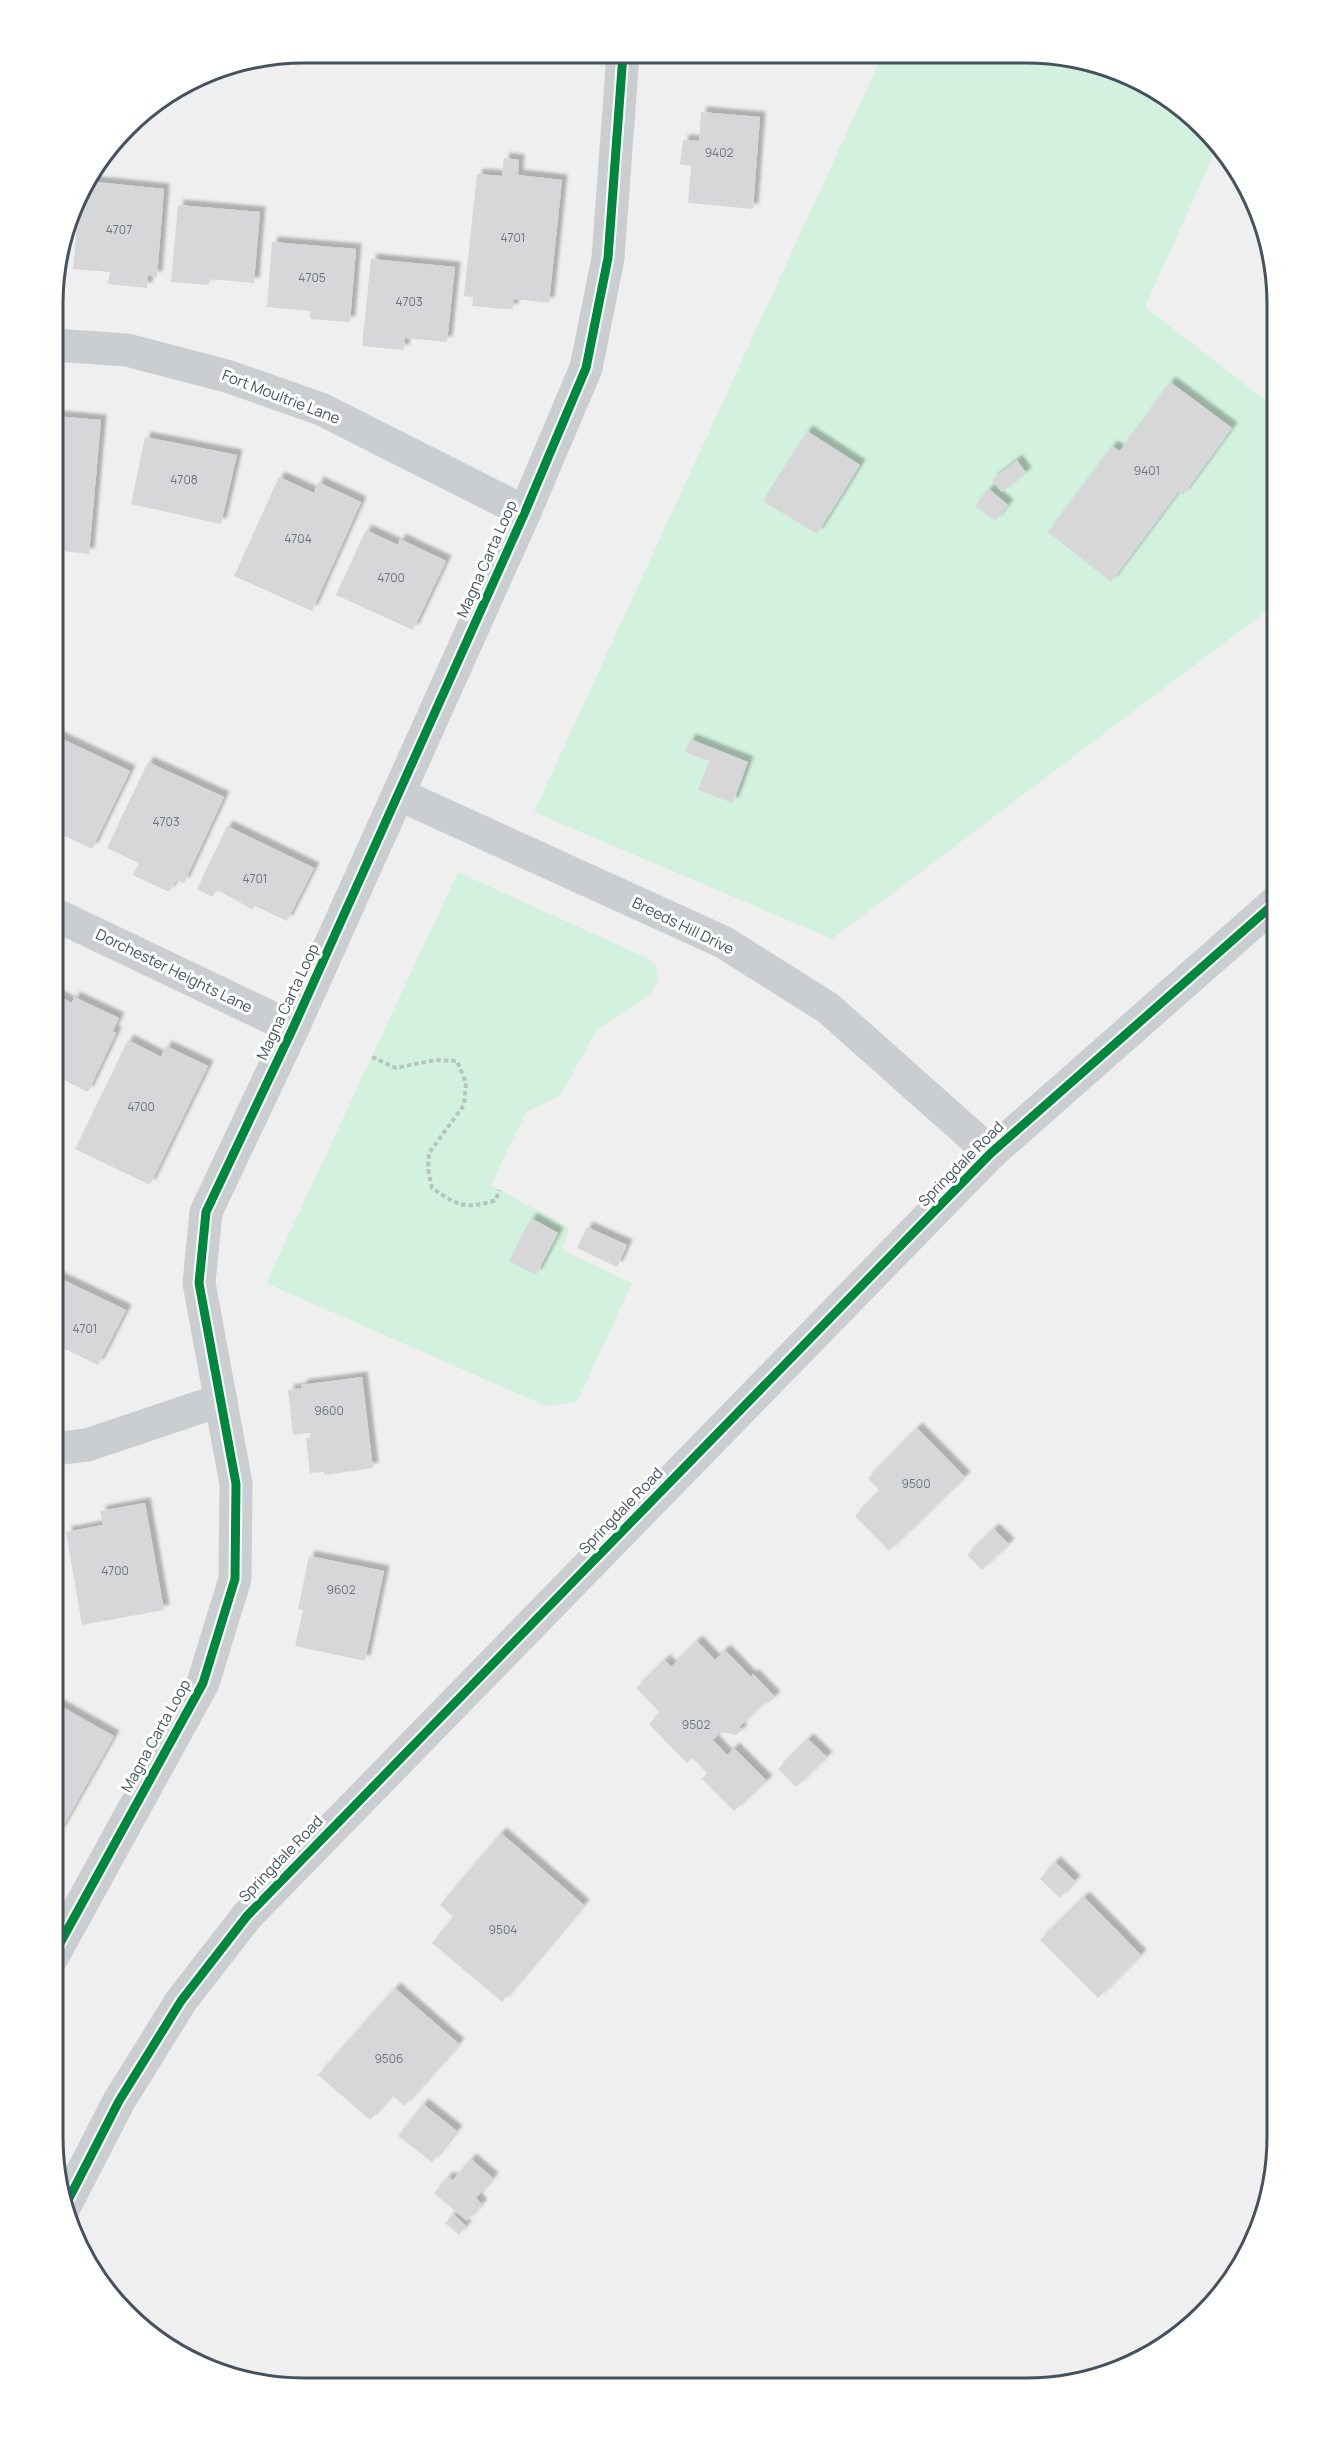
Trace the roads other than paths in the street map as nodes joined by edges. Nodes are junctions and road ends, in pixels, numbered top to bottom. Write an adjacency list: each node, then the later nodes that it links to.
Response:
1 (622, 63): 3 (street, Magna Carta Loop)
2 (63, 346): 3 (street, Fort Moultrie Lane)
3 (525, 512): 4 (street, Magna Carta Loop)
4 (398, 794): 7 (street, Magna Carta Loop); 8 (street, Breeds Hill Drive)
5 (1267, 910): 8 (street, Springdale Road)
6 (63, 918): 7 (street, Dorchester Heights Lane)
7 (293, 1028): 9 (street, Magna Carta Loop)
8 (991, 1153): 12 (street, Springdale Road)
9 (221, 1400): 10 (street); 11 (street, Magna Carta Loop)
10 (63, 1448)
11 (63, 1913)
12 (70, 2196)

